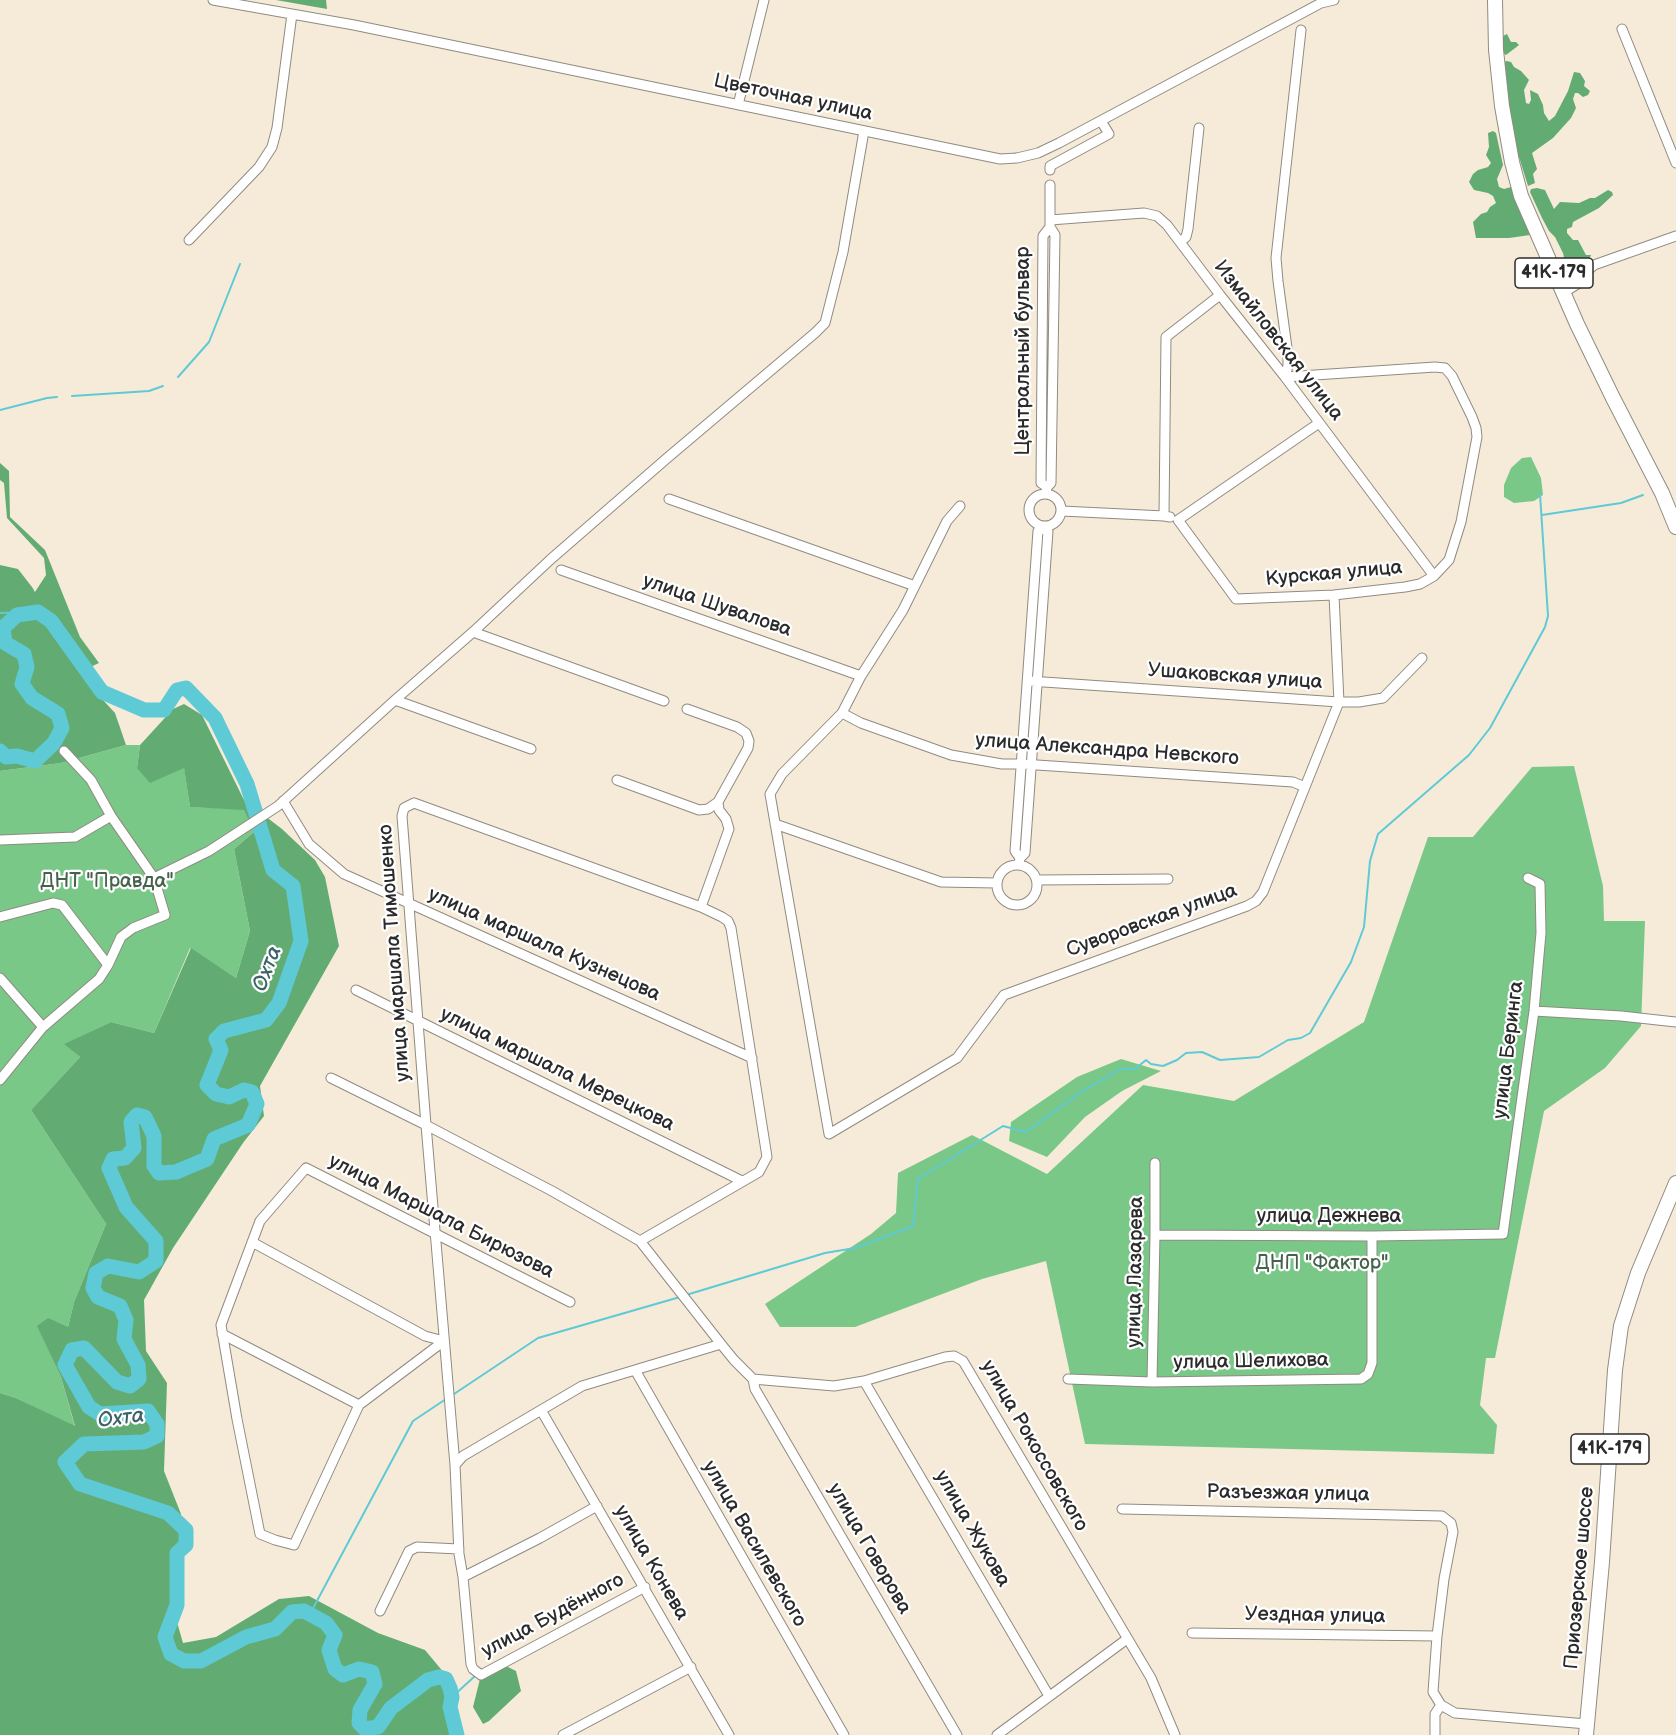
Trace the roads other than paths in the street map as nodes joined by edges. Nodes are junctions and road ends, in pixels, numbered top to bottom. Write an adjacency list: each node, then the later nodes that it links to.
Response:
1 (213, 0): 5 (street, Цветочная улица)
2 (764, 0): 8 (street)
3 (1334, 0): 9 (street, Цветочная улица)
4 (1495, 0): 19 (main road, 41К-179)
5 (292, 14): 8 (street, Цветочная улица); 17 (street)
6 (1622, 29): 12 (street)
7 (1301, 30): 21 (street)
8 (738, 105): 11 (street, Цветочная улица)
9 (1101, 121): 11 (street, Цветочная улица); 13 (street)
10 (1199, 128): 18 (street)
11 (864, 131): 35 (street)
12 (1676, 163)
13 (1050, 170)
14 (1050, 184): 15 (street)
15 (1050, 223): 18 (street, Измайловская улица); 23 (street, Центральный бульвар)
16 (1676, 236): 19 (street)
17 (189, 240)
18 (1180, 242): 20 (street, Измайловская улица)
19 (1563, 293): 29 (main road, 41К-179)
20 (1220, 295): 21 (street, Измайловская улица); 27 (street)
21 (1285, 377): 22 (street, Измайловская улица); 32 (street)
22 (1319, 423): 28 (street); 32 (street, Измайловская улица)
23 (1046, 490): 26 (street, Центральный бульвар); 30 (street)
24 (669, 500): 33 (street)
25 (960, 506): 33 (street)
26 (1062, 511): 27 (street); 30 (street)
27 (1164, 516): 28 (street)
28 (1178, 520): 34 (street, Курская улица)
29 (1676, 527)
30 (1044, 528): 38 (street)
31 (561, 570): 37 (street, улица Шувалова)
32 (1434, 576): 34 (street, Курская улица)
33 (915, 586): 37 (street)
34 (1334, 595): 41 (street, Суворовская улица)
35 (473, 632): 39 (street); 40 (street)
36 (1422, 658): 41 (street, Ушаковская улица)
37 (861, 676): 43 (street)
38 (1033, 681): 41 (street, Ушаковская улица); 46 (street)
39 (395, 700): 44 (street); 50 (street)
40 (664, 701)
41 (1339, 702): 48 (street, Суворовская улица)
42 (687, 709): 49 (street)
43 (842, 713): 46 (street, улица Александра Невского); 54 (street)
44 (531, 749)
45 (64, 751): 52 (street)
46 (1027, 764): 48 (street, улица Александра Невского); 56 (street)
47 (617, 780): 51 (street)
48 (1305, 787): 54 (street, Суворовская улица)
49 (718, 802): 51 (street); 53 (street)
50 (280, 804): 57 (street); 62 (street, улица маршала Кузнецова)
51 (699, 810): 53 (street)
52 (111, 816): 55 (street); 57 (street)
53 (726, 819): 63 (street)
54 (775, 824): 61 (street)
55 (0, 840)
56 (1019, 861): 60 (street); 61 (street)
57 (154, 878): 65 (street)
58 (1528, 878): 68 (street, улица Беринга)
59 (1168, 879): 60 (street)
60 (1038, 880): 61 (street)
61 (996, 883)
62 (409, 903): 63 (street, улица маршала Тимошенко); 69 (street, улица маршала Тимошенко); 72 (street, улица маршала Кузнецова)
63 (701, 907): 72 (street, улица маршала Тимошенко)
64 (0, 917): 65 (street)
65 (108, 965): 71 (street)
66 (0, 978): 71 (street)
67 (356, 990): 69 (street, улица маршала Мерецкова)
68 (1534, 1011): 70 (street); 80 (street, улица Беринга)
69 (418, 1022): 75 (street, улица маршала Тимошенко); 77 (street, улица маршала Мерецкова)
70 (1676, 1022)
71 (43, 1027): 74 (street)
72 (752, 1058): 77 (street, улица маршала Тимошенко)
73 (331, 1078): 75 (street, улица маршала Тимошенко)
74 (0, 1080)
75 (426, 1125): 79 (street); 83 (street, улица маршала Тимошенко)
76 (1155, 1163): 81 (street, улица Лазарева)
77 (742, 1181): 83 (street, улица маршала Тимошенко)
78 (1676, 1183): 109 (main road, Приозерское шоссе / 41К-179)
79 (435, 1234): 84 (street, улица Маршала Бирюзова); 85 (street, улица Маршала Бирюзова); 87 (street)
80 (1503, 1234): 82 (street, улица Дежнева)
81 (1155, 1235): 82 (street, улица Дежнева); 93 (street, улица Лазарева)
82 (1372, 1236): 93 (street, улица Шелихова)
83 (640, 1241): 88 (street)
84 (252, 1242): 86 (street, улица Маршала Бирюзова); 87 (street)
85 (570, 1302)
86 (222, 1334): 94 (street); 94 (street)
87 (444, 1341): 94 (street); 96 (street)
88 (721, 1344): 89 (street); 90 (street)
89 (635, 1370): 95 (street); 114 (street, улица Василевского)
90 (753, 1379): 92 (street, улица Рокоссовского); 115 (street, улица Говорова)
91 (1068, 1379): 93 (street, улица Шелихова)
92 (864, 1381): 105 (street, улица Рокоссовского); 107 (street, улица Жукова)
93 (1152, 1382)
94 (359, 1405)
95 (541, 1410): 96 (street); 97 (street, улица Конева)
96 (455, 1465): 99 (street)
97 (597, 1506): 100 (street); 101 (street, улица Конева)
98 (1122, 1509): 104 (street, Разъезжая улица)
99 (459, 1549): 100 (street); 102 (street)
100 (463, 1576): 101 (street, улица Будённого)
101 (645, 1587): 106 (street, улица Конева)
102 (380, 1611)
103 (1192, 1633): 104 (street, Уездная улица)
104 (1437, 1635): 108 (street)
105 (1127, 1639): 107 (street); 111 (street, улица Рокоссовского)
106 (691, 1667): 110 (street); 113 (street, улица Конева)
107 (1050, 1696): 116 (street)
108 (1441, 1705): 109 (street); 117 (street)
109 (1586, 1730)
110 (576, 1732): 112 (street)
111 (1173, 1734)
112 (563, 1735)
113 (729, 1735)
114 (844, 1735)
115 (957, 1735)
116 (997, 1735)
117 (1435, 1735)

